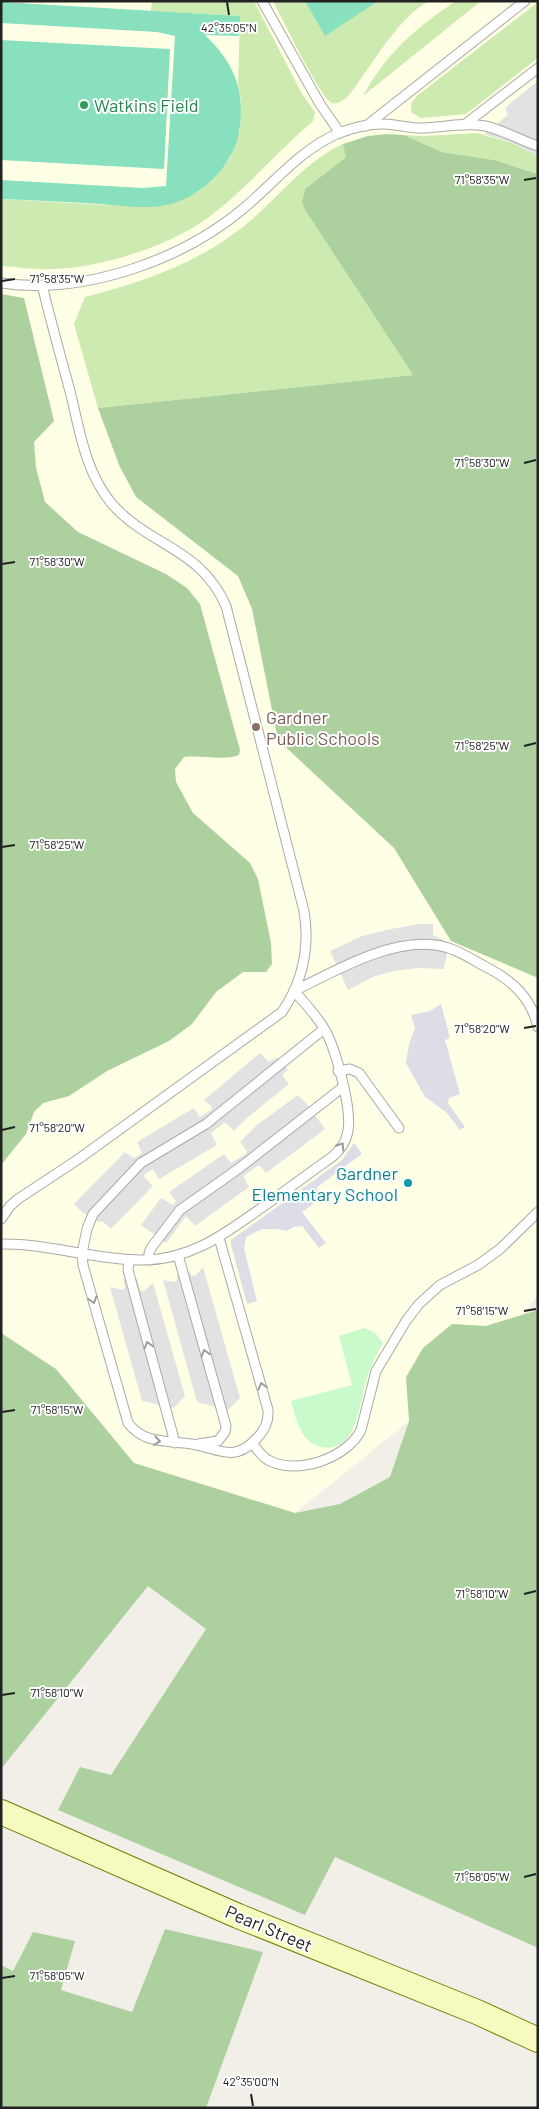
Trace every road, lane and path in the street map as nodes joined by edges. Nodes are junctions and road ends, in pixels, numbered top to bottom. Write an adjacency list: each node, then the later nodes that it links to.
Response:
1 (262, 1): 6 (lane)
2 (525, 1): 5 (lane)
3 (538, 68): 4 (lane)
4 (464, 125): 5 (lane); 7 (lane)
5 (365, 126): 6 (lane)
6 (340, 132): 9 (lane)
7 (538, 146)
8 (1, 283): 9 (lane)
9 (42, 285): 10 (lane)
10 (294, 991): 11 (lane); 12 (lane); 17 (lane)
11 (538, 1027)
12 (324, 1029): 13 (lane); 20 (lane)
13 (338, 1071): 14 (lane); 15 (lane)
14 (343, 1087): 18 (lane, one-way to 14); 23 (lane)
15 (399, 1128)
16 (538, 1212): 25 (lane)
17 (1, 1219)
18 (219, 1238): 21 (lane); 25 (lane, one-way to 18)
19 (1, 1244): 20 (lane)
20 (82, 1253): 22 (lane); 24 (lane, one-way to 24)
21 (178, 1255): 23 (lane); 26 (lane, one-way to 21)
22 (129, 1260): 23 (lane); 24 (lane, one-way to 22)
23 (149, 1260)
24 (175, 1443): 26 (lane)
25 (252, 1443): 26 (lane)
26 (193, 1444)
27 (1, 1812): 28 (main road, Pearl Street)
28 (538, 2040)

